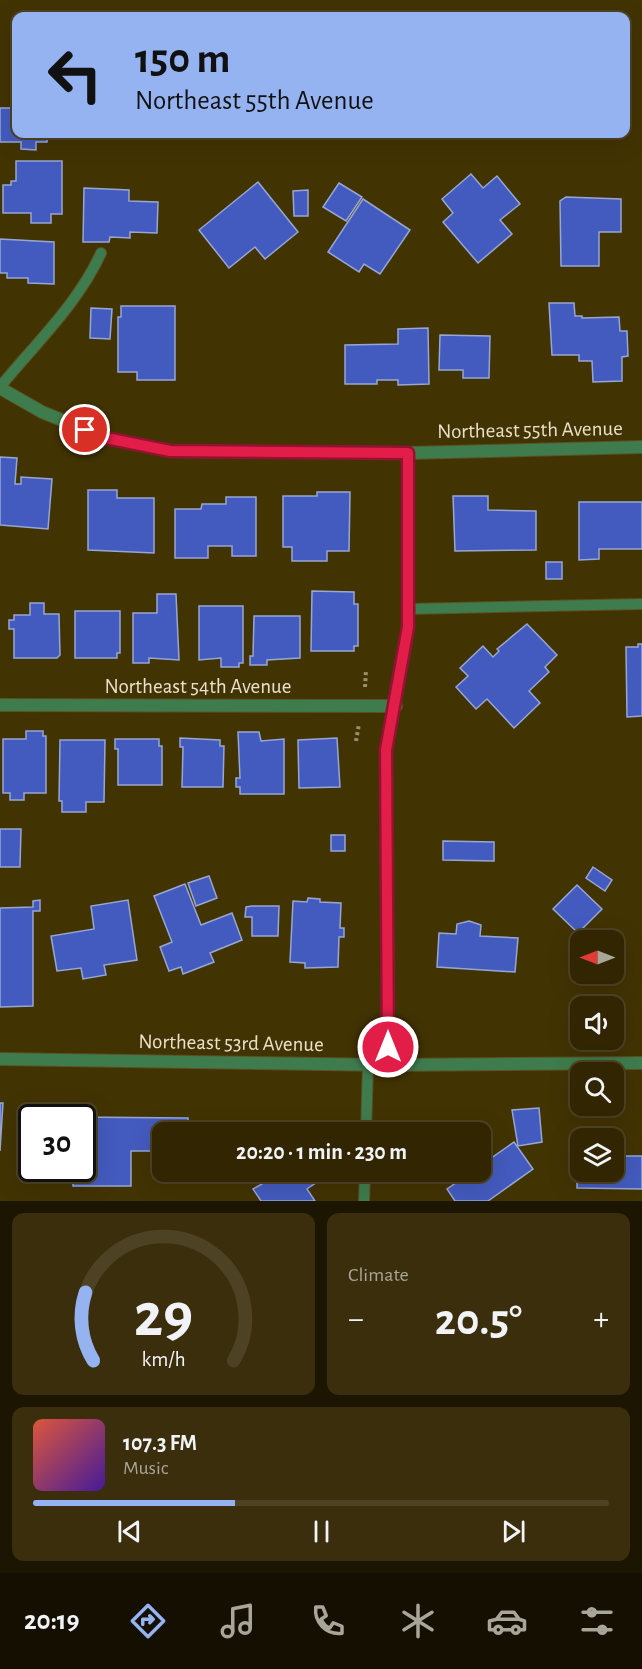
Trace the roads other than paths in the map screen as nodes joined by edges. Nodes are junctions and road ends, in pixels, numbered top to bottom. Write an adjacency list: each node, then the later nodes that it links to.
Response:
1 (101, 253): 2 (lane)
2 (0, 388): 4 (street, Northeast 55th Avenue)
3 (642, 447): 4 (street, Northeast 55th Avenue)
4 (408, 453): 6 (street)
5 (642, 604): 6 (lane)
6 (408, 609): 8 (street)
7 (0, 705): 8 (street, Northeast 54th Avenue)
8 (396, 706): 12 (street)
9 (0, 1059): 11 (street, Northeast 53rd Avenue)
10 (642, 1063): 12 (street, Northeast 53rd Avenue)
11 (368, 1065): 12 (street, Northeast 53rd Avenue); 13 (lane)
12 (388, 1065)
13 (366, 1122)
14 (365, 1182): 15 (lane)
15 (364, 1201)

